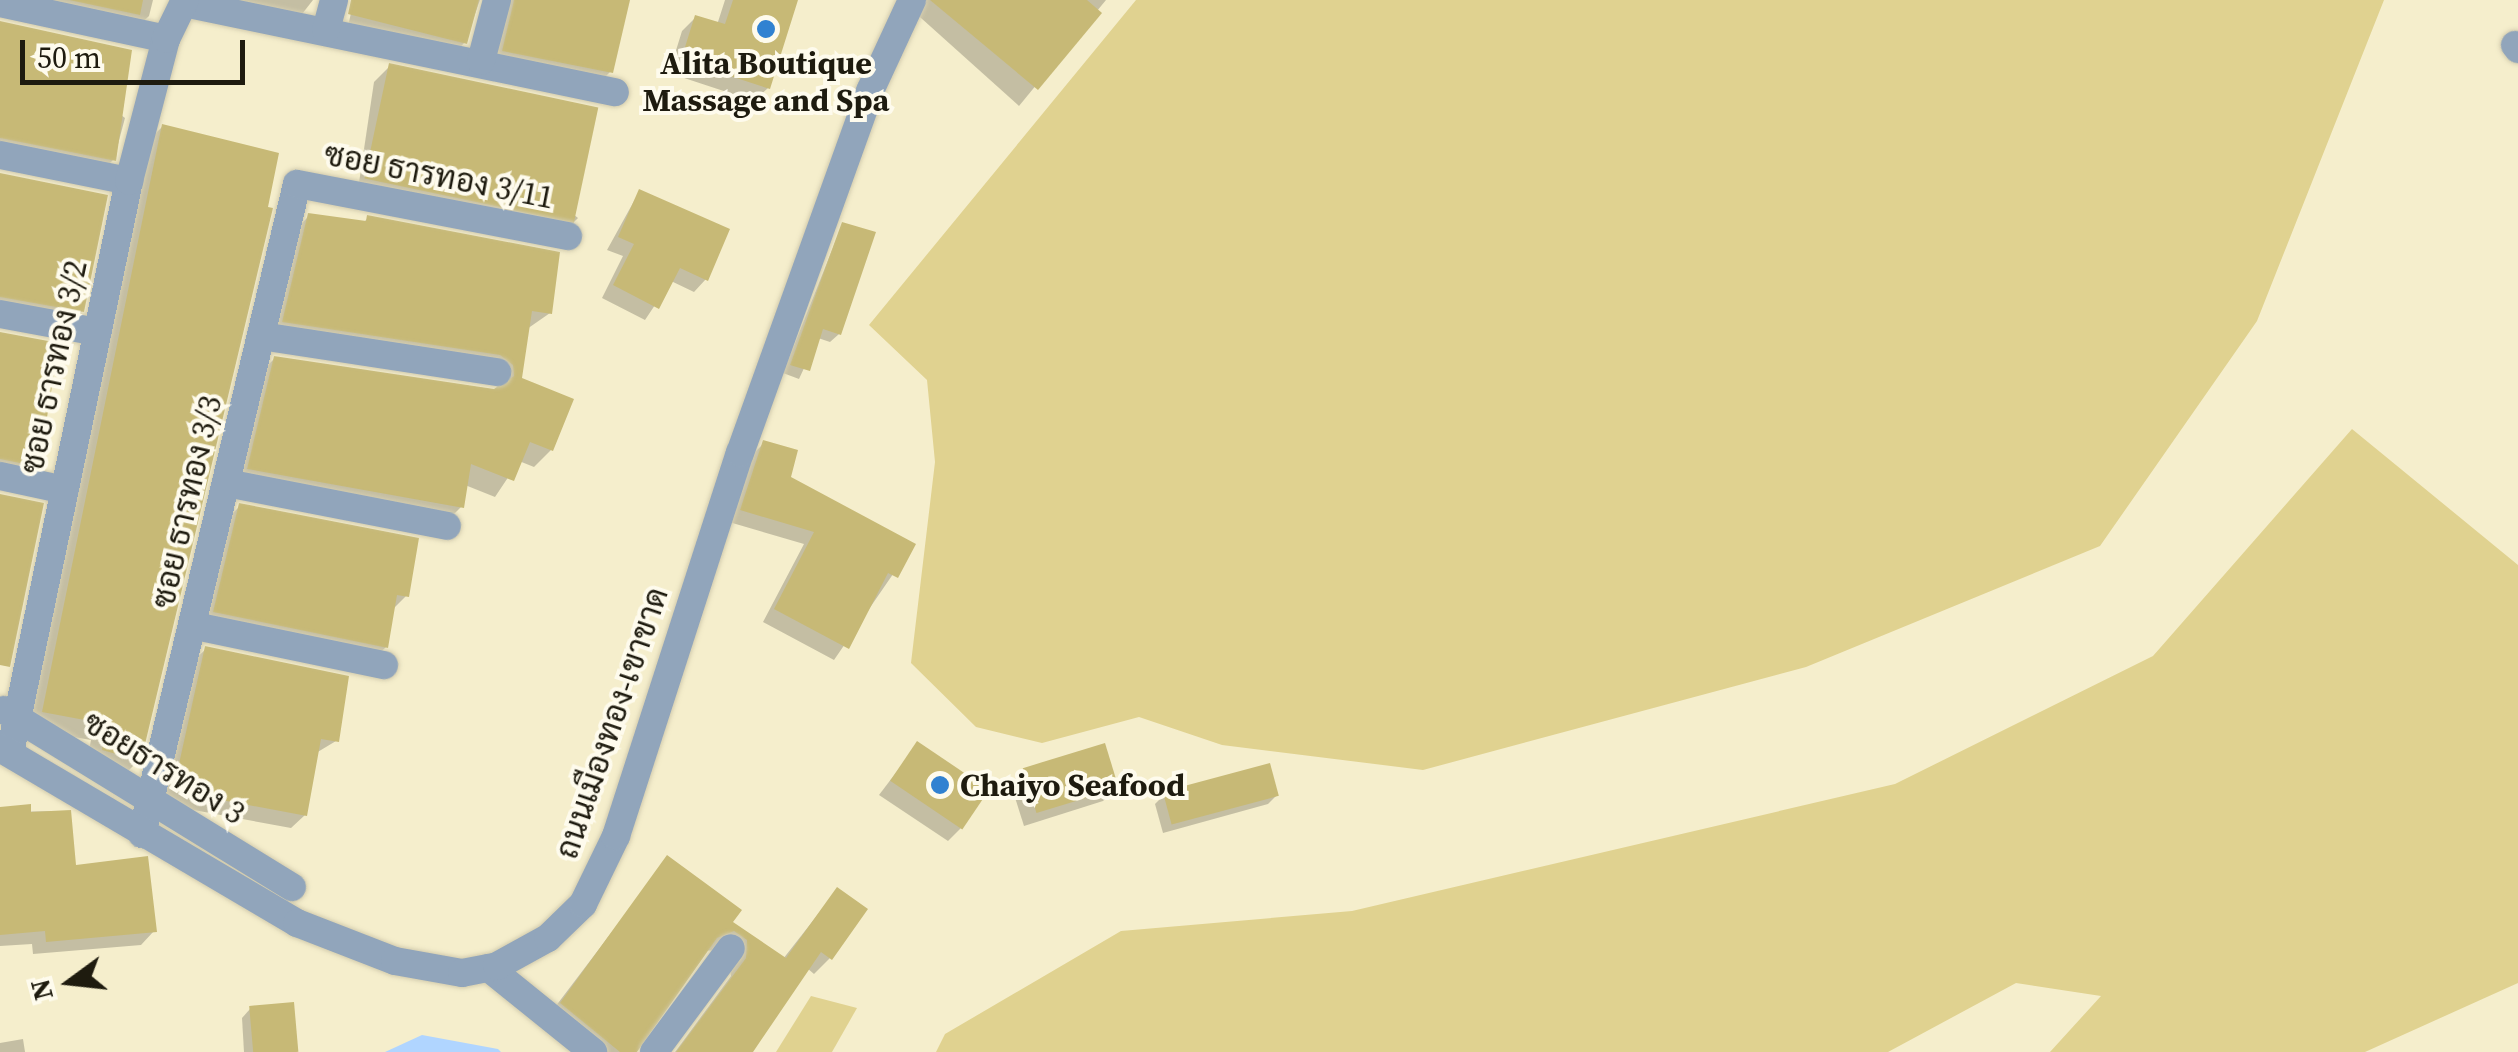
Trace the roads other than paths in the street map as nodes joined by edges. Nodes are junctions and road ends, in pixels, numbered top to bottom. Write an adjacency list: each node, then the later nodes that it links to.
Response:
1 (334, 0): 6 (street)
2 (497, 0): 8 (street)
3 (912, 0): 30 (street, ถนนเมืองทอง-เขาขาด)
4 (185, 1): 6 (street); 7 (street, ซอย ธารทอง 3/2)
5 (0, 4): 7 (street)
6 (326, 30): 8 (street)
7 (166, 39): 11 (street, ซอย ธารทอง 3/2)
8 (481, 61): 9 (street)
9 (616, 92)
10 (0, 155): 11 (street)
11 (129, 180): 15 (street, ซอย ธารทอง 3/2)
12 (297, 184): 13 (street, ซอย ธารทอง 3/11); 16 (street, ซอย ธารทอง 3/3)
13 (568, 236)
14 (0, 314): 15 (street)
15 (97, 332): 20 (street, ซอย ธารทอง 3/2)
16 (261, 336): 17 (street); 19 (street, ซอย ธารทอง 3/3)
17 (497, 372)
18 (0, 476): 20 (street)
19 (226, 482): 21 (street); 22 (street, ซอย ธารทอง 3/3)
20 (65, 490): 24 (street, ซอย ธารทอง 3/2)
21 (447, 526)
22 (194, 626): 23 (street); 26 (street, ซอย ธารทอง 3/3)
23 (384, 664)
24 (9, 712): 25 (street, ซอย ธารทอง 3/2); 26 (street, ซอยธารทอง 3)
25 (5, 750): 27 (street, ถนนเมืองทอง-เขาขาด)
26 (150, 805): 27 (street, ซอย ธารทอง 3/3); 28 (street, ซอยธารทอง 3)
27 (142, 834): 30 (street, ถนนเมืองทอง-เขาขาด)
28 (292, 887)
29 (731, 948): 32 (street)
30 (489, 968): 31 (street)
31 (593, 1052)
32 (654, 1052)

